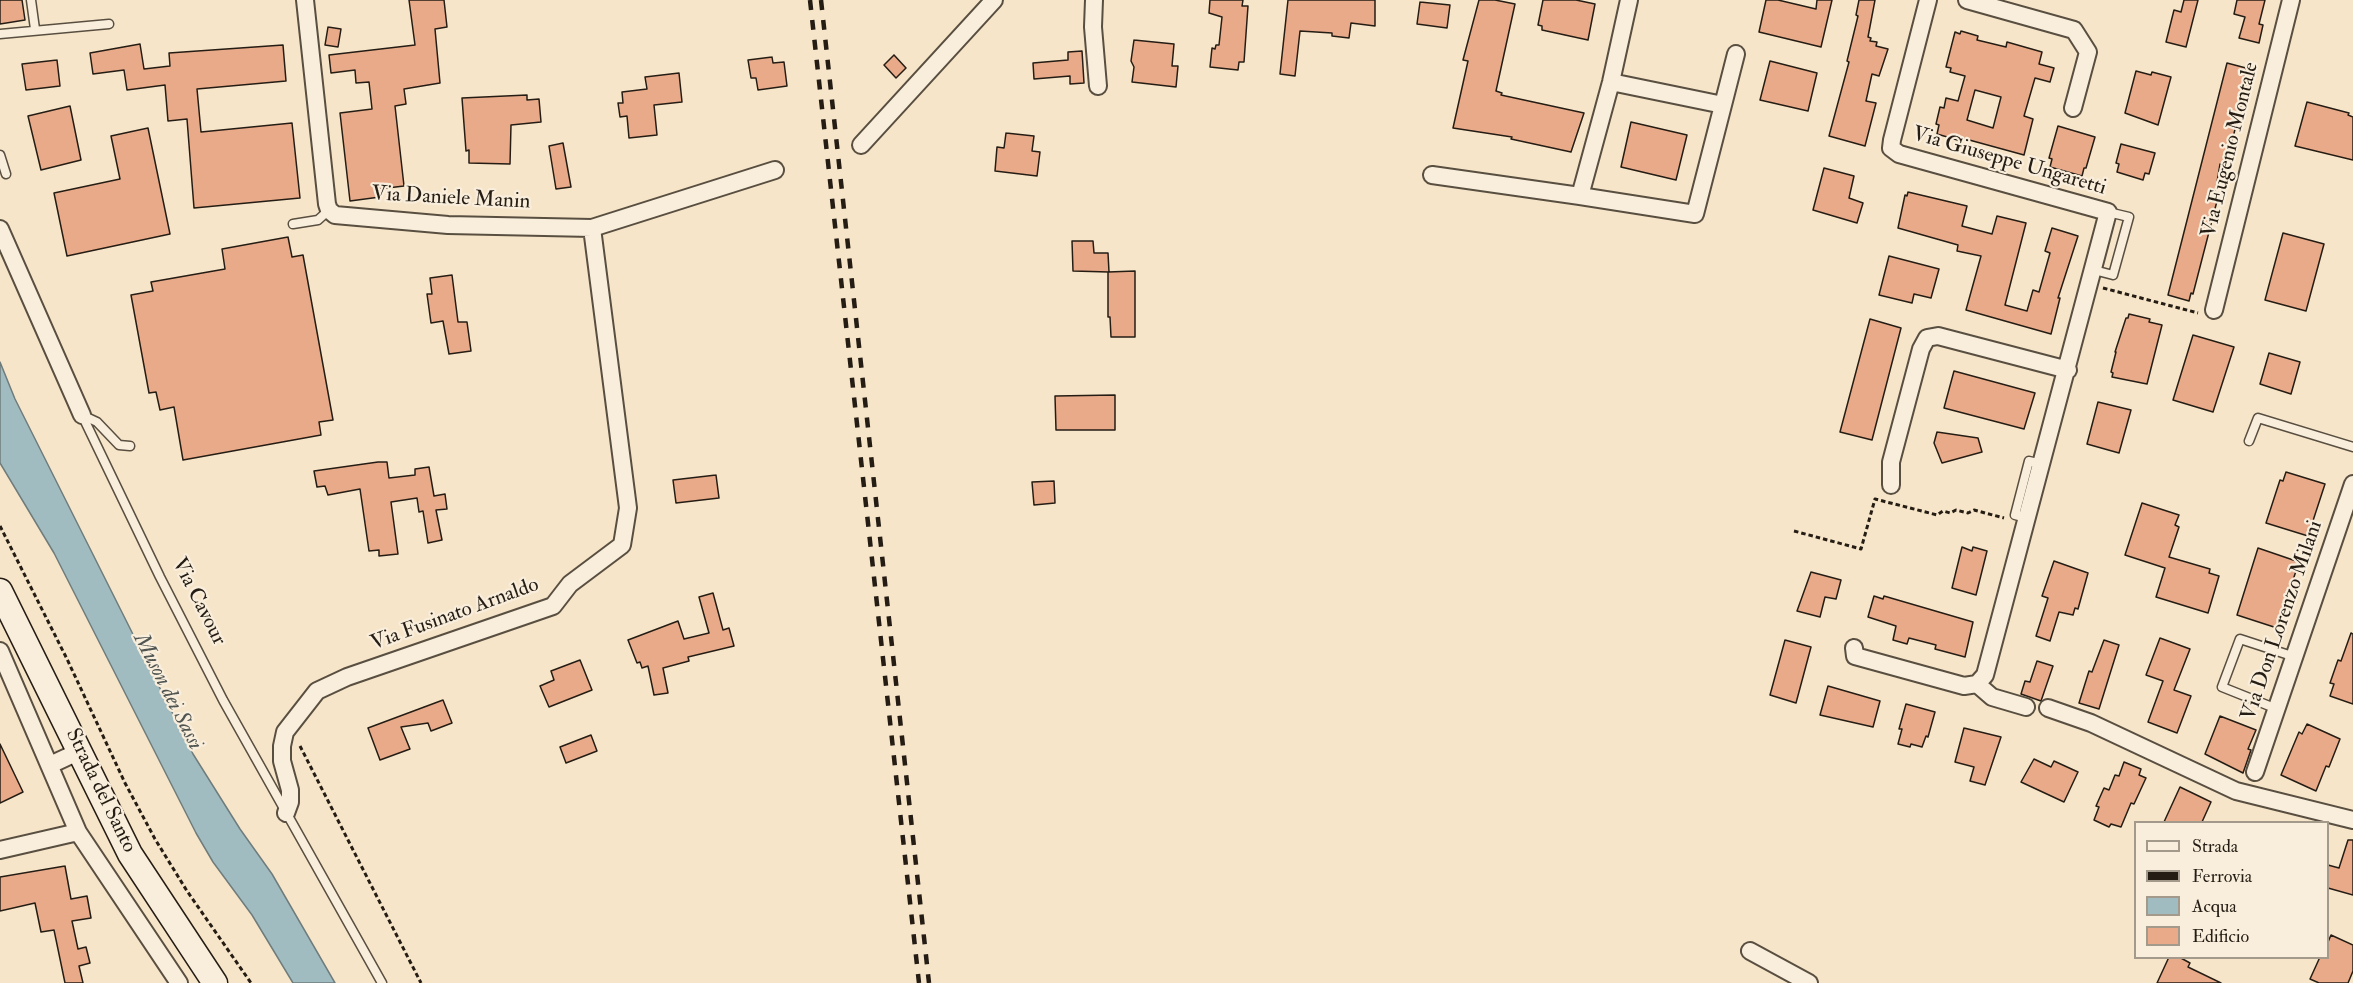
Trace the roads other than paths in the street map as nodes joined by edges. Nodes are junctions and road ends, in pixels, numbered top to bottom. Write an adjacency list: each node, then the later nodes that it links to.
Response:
1 (32, 0): 10 (lane)
2 (305, 0): 23 (street)
3 (994, 0): 17 (street)
4 (1094, 0): 14 (street)
5 (1629, 0): 13 (street)
6 (1928, 0): 28 (street, Via Giuseppe Ungaretti)
7 (1967, 0): 16 (street)
8 (2291, 0): 27 (street, Via Eugenio Montale)
9 (109, 24): 10 (lane)
10 (35, 29): 11 (lane)
11 (0, 34)
12 (1736, 54): 15 (street)
13 (1611, 82): 15 (street); 22 (street)
14 (1098, 86)
15 (1723, 105): 22 (street)
16 (2073, 108)
17 (861, 145)
18 (0, 155): 20 (lane)
19 (775, 170): 25 (street, Via Daniele Manin)
20 (6, 174)
21 (1432, 175): 22 (street)
22 (1580, 196)
23 (329, 210): 24 (lane); 25 (street, Via Daniele Manin)
24 (293, 224)
25 (592, 228): 46 (street, Via Fusinato Arnaldo)
26 (0, 229): 29 (street, Via Cavour)
27 (2214, 310)
28 (2068, 370): 33 (street); 39 (street, Via Giuseppe Ungaretti)
29 (82, 415): 31 (lane); 46 (lane, Via Cavour)
30 (2249, 441): 32 (lane)
31 (130, 446)
32 (2353, 447)
33 (1890, 484)
34 (2353, 484): 38 (street, Via Don Lorenzo Milani)
35 (0, 591): 43 (main road, Strada del Santo)
36 (1854, 648): 39 (street)
37 (0, 651): 44 (street, Strada del Santo)
38 (2295, 657): 42 (street, Via Don Lorenzo Milani); 42 (lane)
39 (1977, 684): 40 (street)
40 (2026, 707)
41 (2048, 708): 47 (street)
42 (2277, 710): 45 (street, Via Don Lorenzo Milani)
43 (80, 751): 44 (street); 50 (main road, Strada del Santo)
44 (50, 765): 48 (street, Strada del Santo)
45 (2254, 772)
46 (286, 813): 55 (lane, Via Cavour)
47 (2353, 820)
48 (78, 832): 49 (street); 51 (street, Strada del Santo)
49 (0, 850)
50 (167, 913): 51 (street); 54 (main road, Strada del Santo)
51 (142, 928): 53 (street, Strada del Santo)
52 (1750, 951): 56 (street)
53 (179, 983)
54 (215, 983)
55 (382, 983)
56 (1809, 983)

